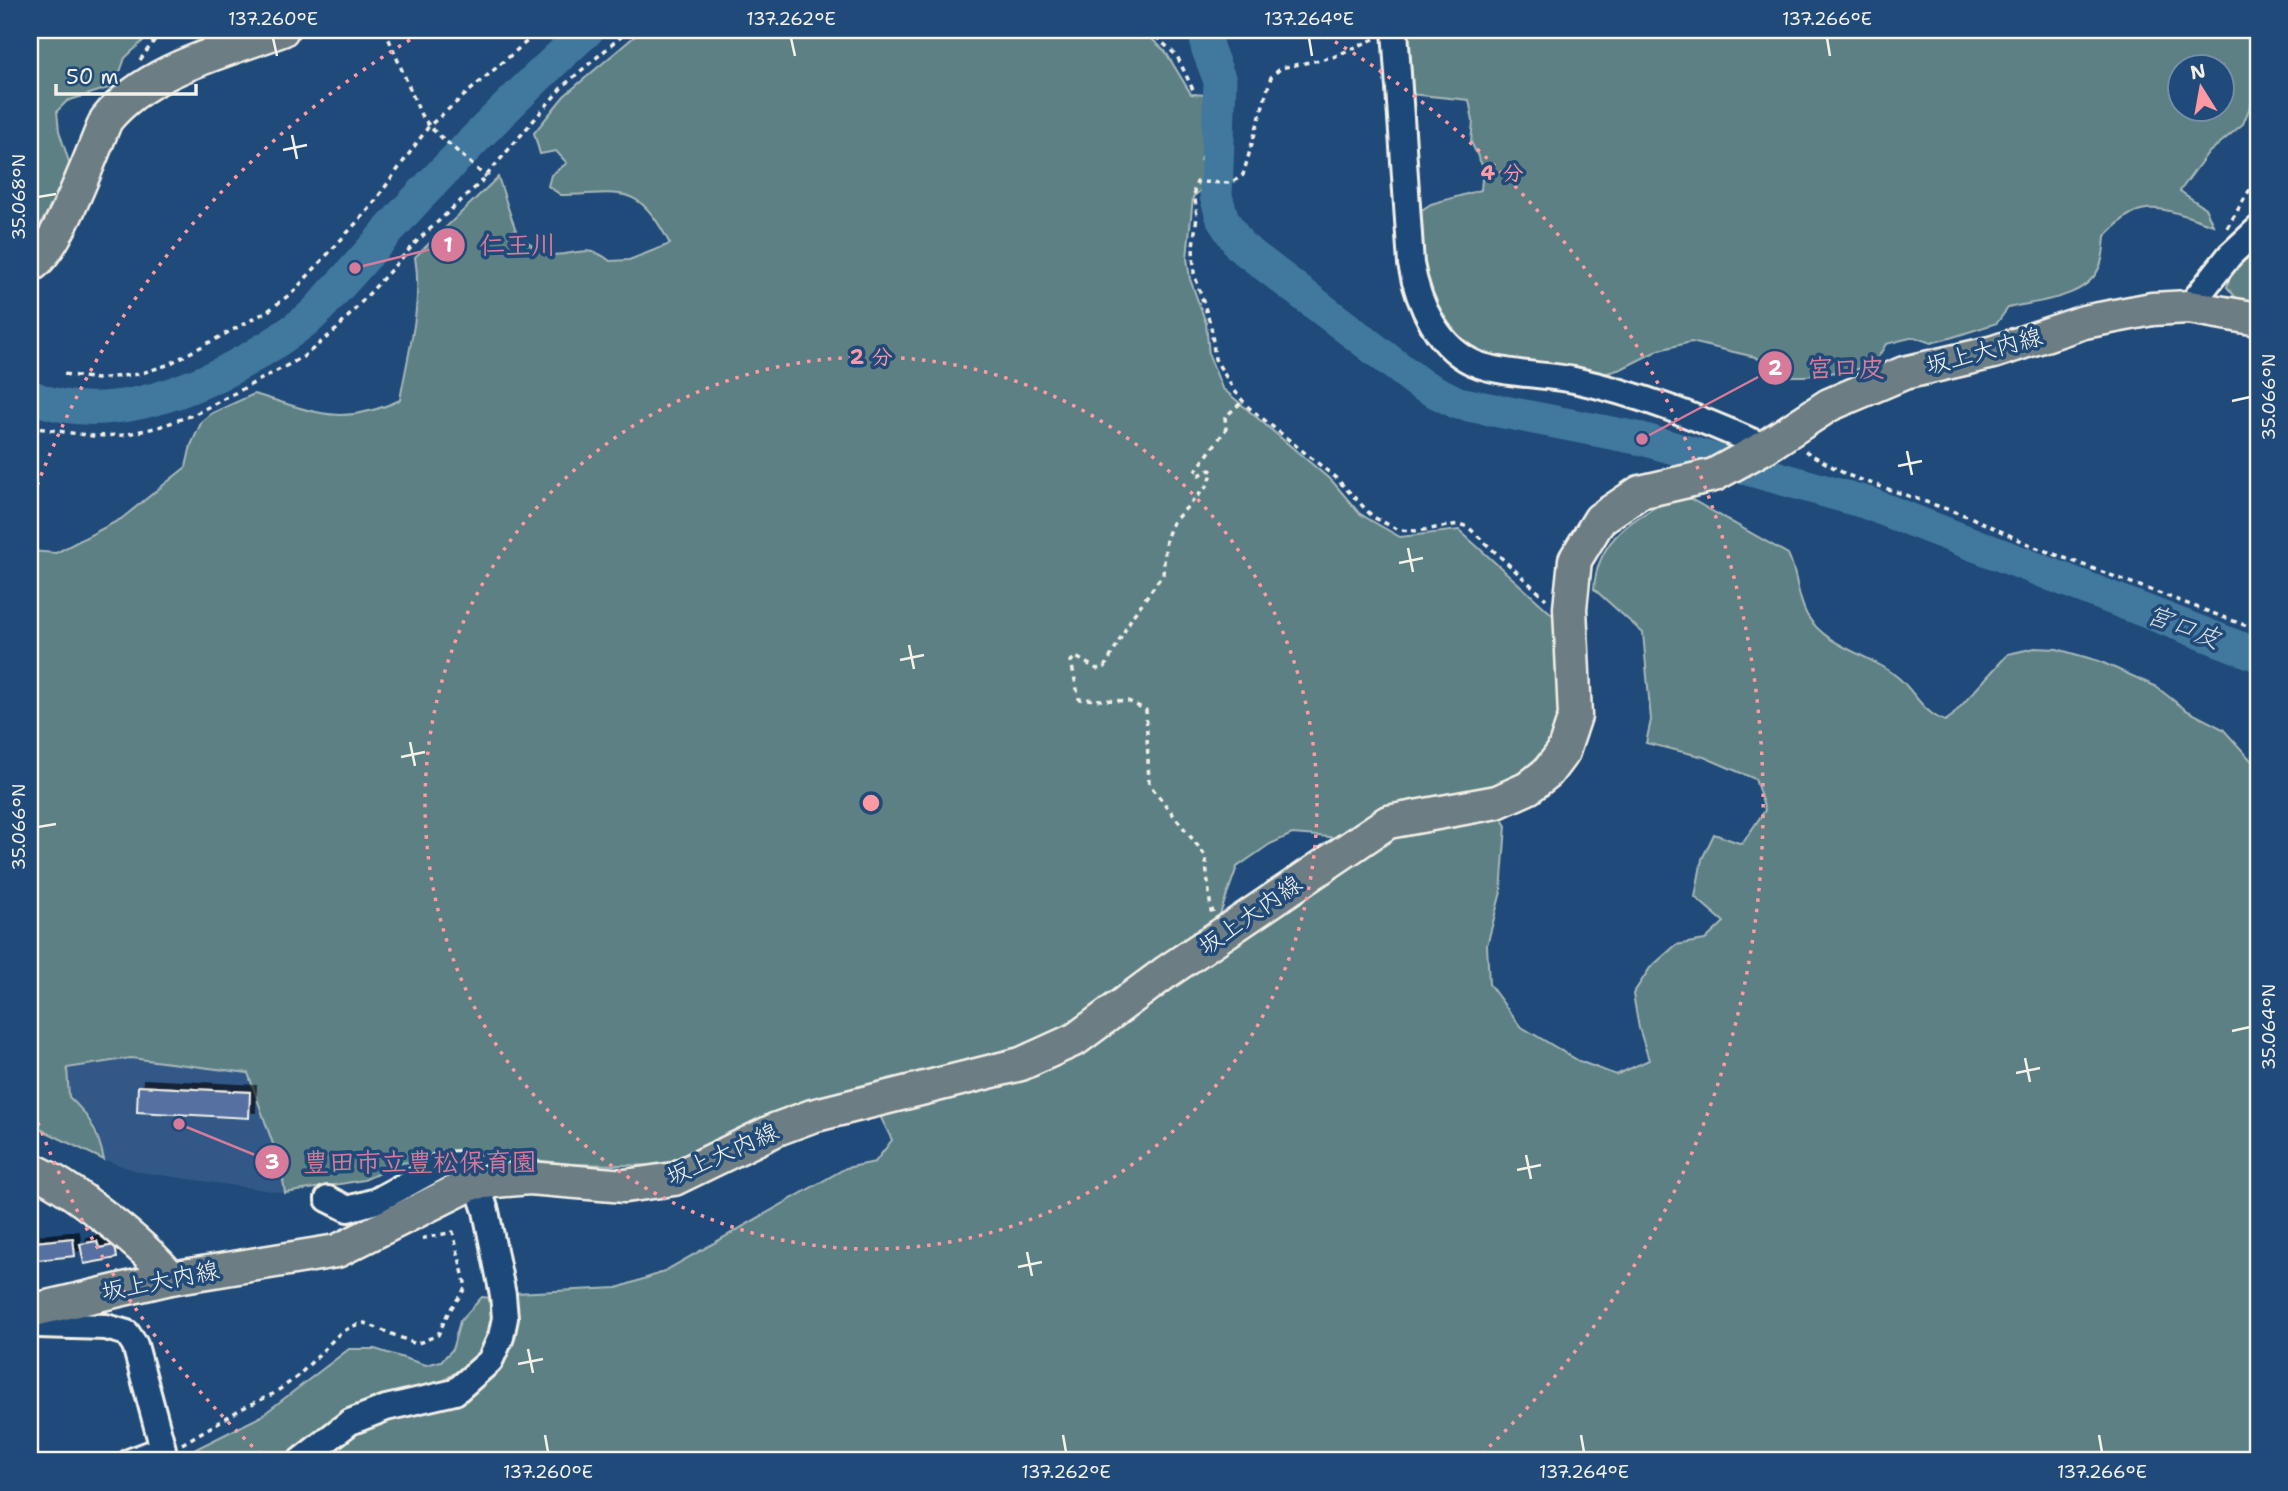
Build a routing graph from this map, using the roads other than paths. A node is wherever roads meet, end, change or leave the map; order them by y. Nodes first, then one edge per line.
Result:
1 (282, 30) edge
2 (1394, 33) edge
3 (2258, 229) edge
4 (30, 266) edge
5 (2189, 307) junction
6 (2258, 319) edge
7 (1768, 445) junction
8 (30, 1169) edge
9 (473, 1183) junction
10 (328, 1199) dead end
11 (171, 1278) junction
12 (30, 1313) edge
13 (131, 1461) edge
14 (300, 1461) edge

1 - 4 main road
2 - 7 street
3 - 5 street
5 - 6 main road, 坂上大内線
5 - 7 main road, 坂上大内線
7 - 9 main road, 坂上大内線
8 - 11 main road
9 - 10 street
9 - 11 main road, 坂上大内線
9 - 14 street
11 - 12 main road, 坂上大内線
12 - 13 street

